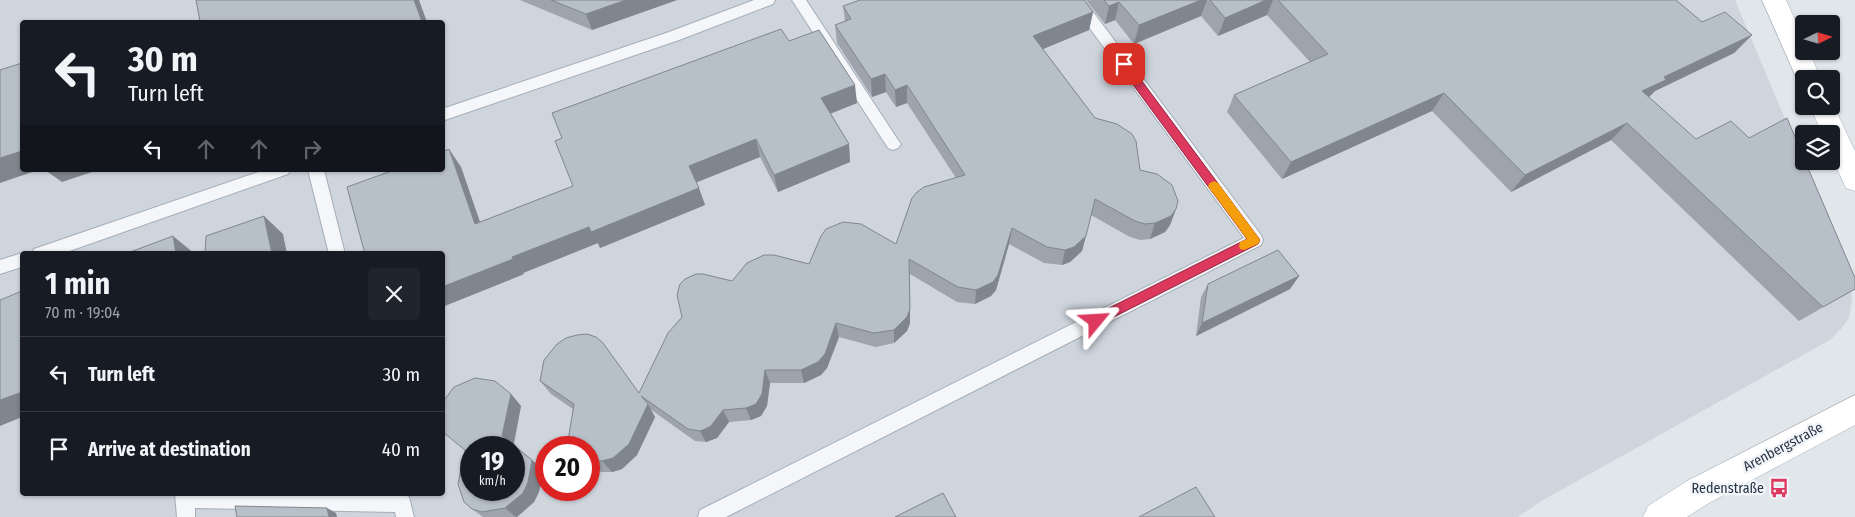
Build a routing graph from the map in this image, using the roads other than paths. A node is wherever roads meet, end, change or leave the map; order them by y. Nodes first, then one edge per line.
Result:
1 (768, 0) edge
2 (799, 0) edge
3 (1076, 0) edge
4 (1774, 0) edge
5 (1805, 70) edge
6 (445, 114) edge
7 (1826, 115) edge
8 (893, 144) dead end
9 (277, 172) edge
10 (317, 172) edge
11 (1855, 180) edge
12 (49, 251) edge
13 (337, 251) edge
14 (20, 261) edge
15 (0, 268) edge
16 (1855, 410) edge
17 (185, 503) edge
18 (405, 517) edge
19 (707, 517) edge
20 (1659, 517) edge

1 - 6 lane
2 - 8 lane
3 - 19 lane
4 - 5 street
7 - 11 street
9 - 12 lane
10 - 13 lane
14 - 15 lane
16 - 20 street, Arenbergstraße
17 - 18 lane

